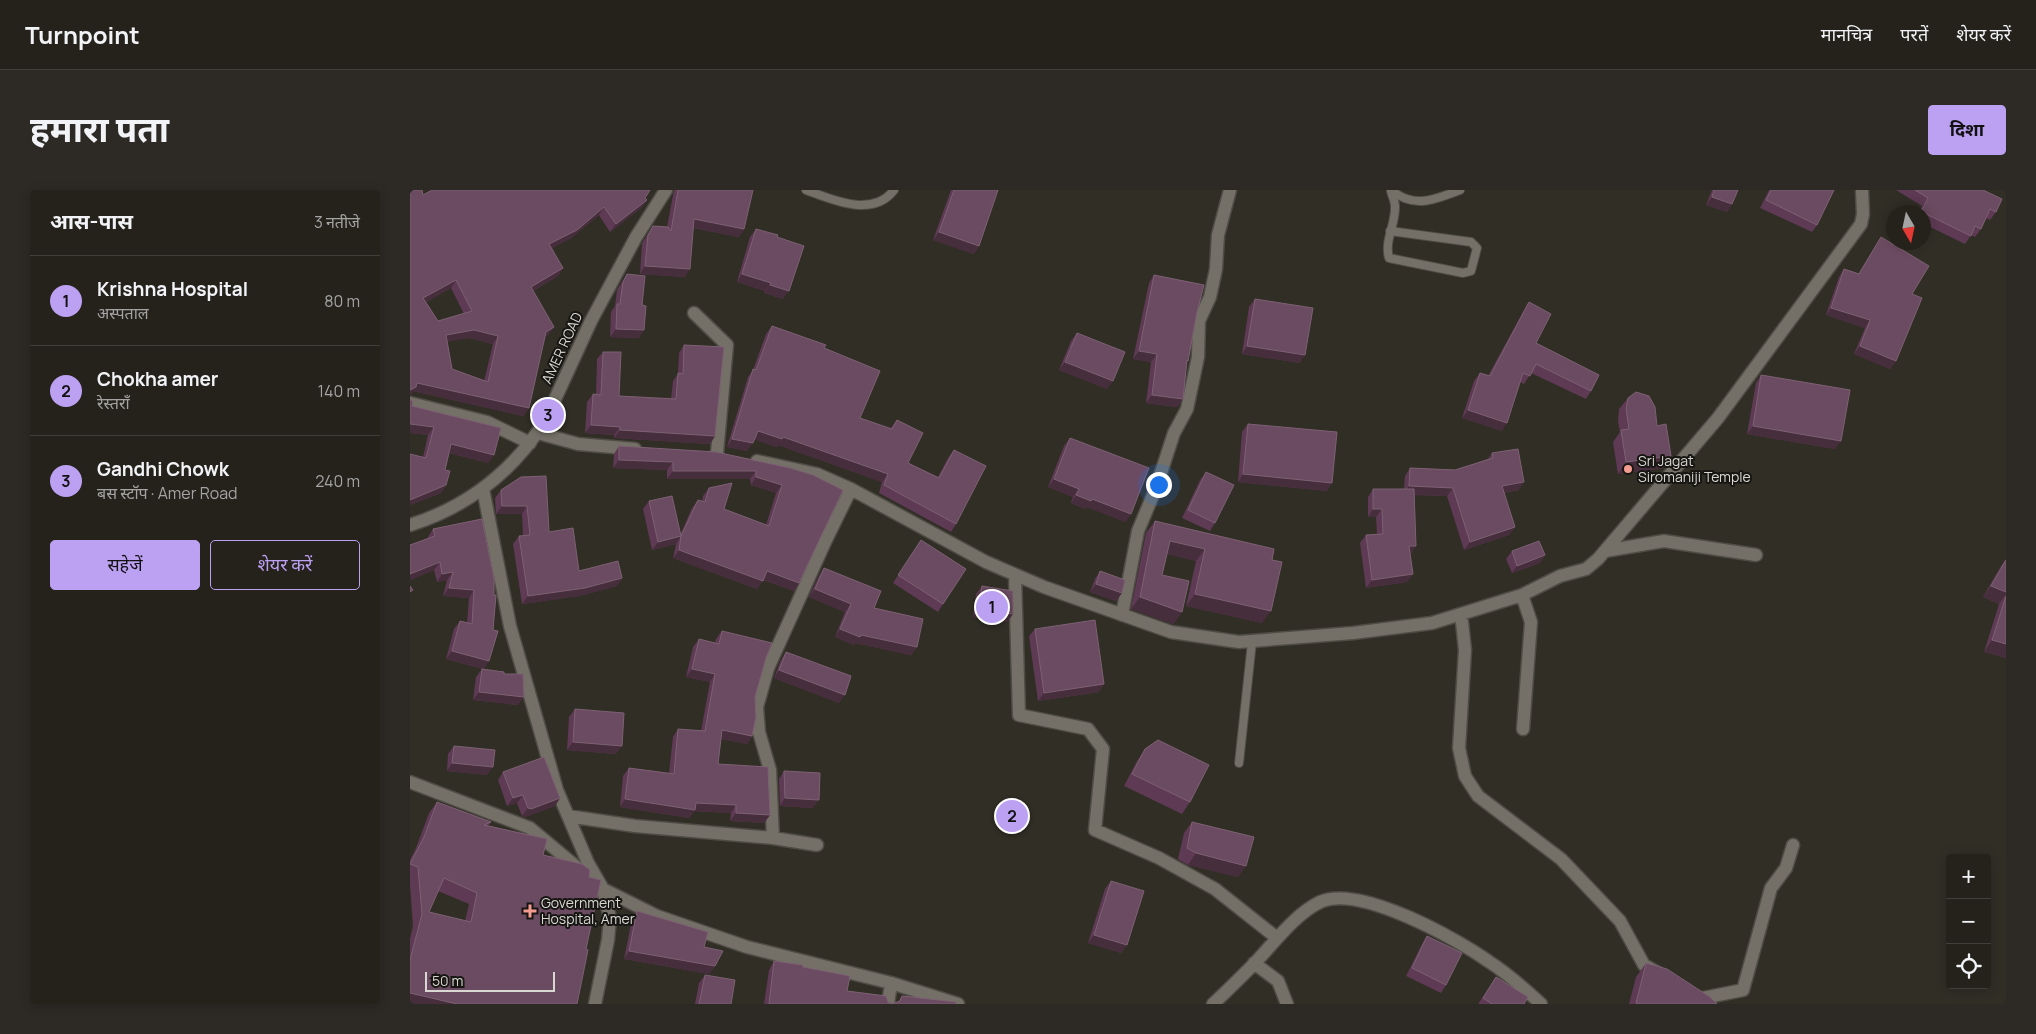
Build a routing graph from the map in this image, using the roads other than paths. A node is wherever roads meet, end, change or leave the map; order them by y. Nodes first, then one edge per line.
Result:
1 (666, 190) edge
2 (806, 190) edge
3 (894, 190) edge
4 (1230, 190) edge
5 (1391, 190) edge
6 (1460, 190) edge
7 (1862, 190) edge
8 (1390, 231) junction
9 (694, 313) dead end
10 (410, 403) edge
11 (538, 432) junction
12 (530, 443) junction
13 (651, 450) edge
14 (702, 452) edge
15 (743, 458) edge
16 (483, 489) junction
17 (851, 489) junction
18 (410, 524) edge
19 (1605, 551) junction
20 (1756, 555) dead end
21 (1015, 575) junction
22 (1522, 595) junction
23 (1122, 615) junction
24 (1459, 615) junction
25 (1252, 642) junction
26 (1523, 729) dead end
27 (1239, 763) dead end
28 (410, 782) edge
29 (568, 816) junction
30 (773, 838) junction
31 (1793, 845) dead end
32 (817, 846) dead end
33 (603, 889) junction
34 (1277, 938) junction
35 (1254, 963) junction
36 (1667, 979) edge
37 (891, 983) junction
38 (1698, 999) edge
39 (595, 1004) edge
40 (888, 1004) edge
41 (958, 1004) edge
42 (1213, 1004) edge
43 (1287, 1004) edge
44 (1541, 1004) edge

1 - 11 street, AMER ROAD
2 - 3 lane
4 - 23 street
5 - 6 lane
5 - 8 lane
7 - 19 street
8 - 8 lane
9 - 14 street
10 - 12 street
11 - 12 street, AMER ROAD
11 - 13 street
12 - 16 street, AMER ROAD
15 - 17 street
16 - 18 street, AMER ROAD
16 - 29 street
17 - 21 street
17 - 30 street
19 - 20 street
19 - 22 street
21 - 23 street
21 - 34 street
22 - 24 street
22 - 26 street
23 - 25 street
24 - 25 street
24 - 36 street
25 - 27 lane
28 - 33 street
29 - 30 street
29 - 33 street
30 - 32 street
31 - 38 street
33 - 37 street
33 - 39 street
34 - 35 street
34 - 44 street
35 - 42 street
35 - 43 street
37 - 40 street
37 - 41 street

